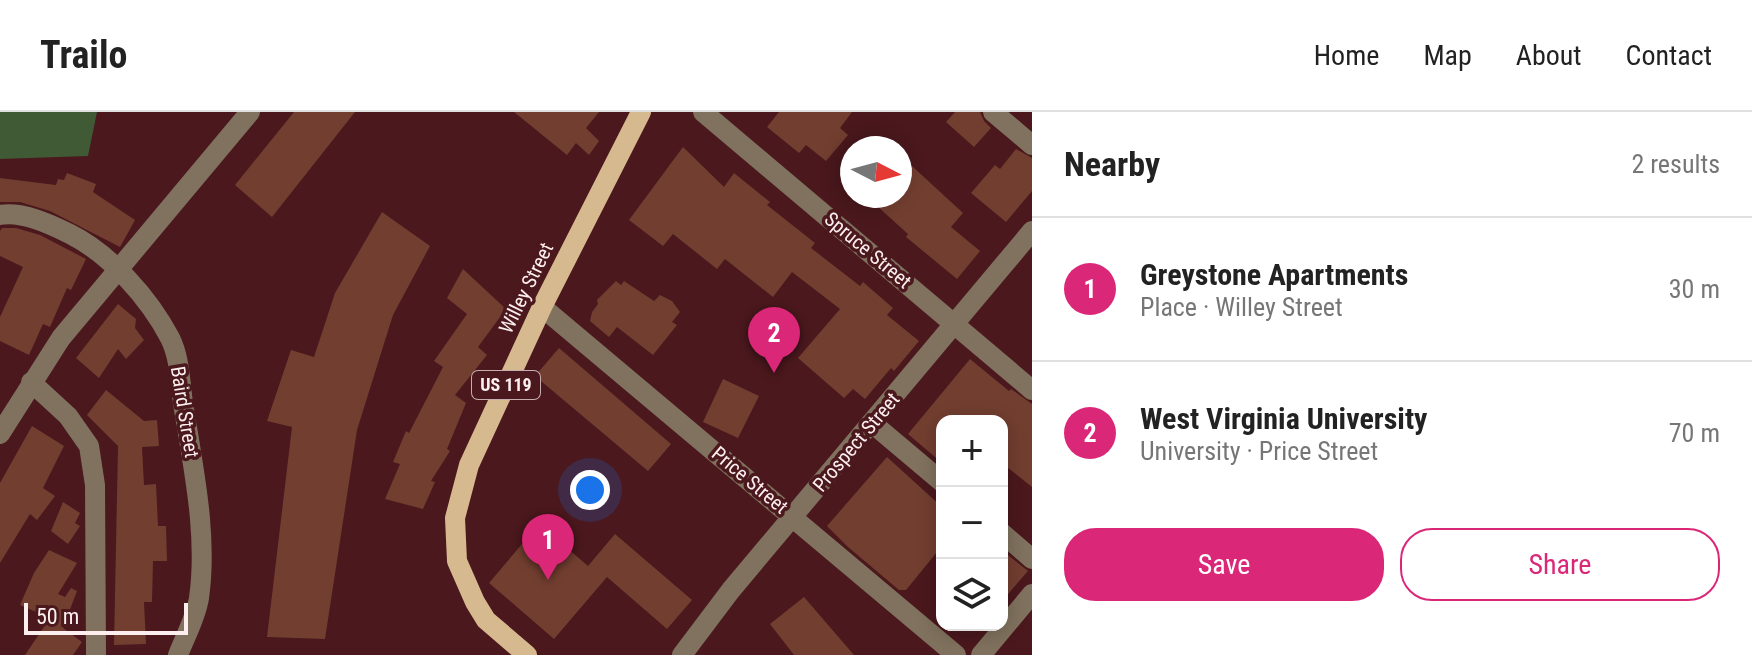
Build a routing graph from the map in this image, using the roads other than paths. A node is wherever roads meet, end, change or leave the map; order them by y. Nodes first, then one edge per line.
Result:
1 (250, 112) edge
2 (641, 112) edge
3 (703, 112) edge
4 (993, 112) edge
5 (1032, 145) edge
6 (0, 215) edge
7 (1032, 231) edge
8 (117, 267) junction
9 (542, 307) junction
10 (956, 324) junction
11 (31, 382) junction
12 (1032, 390) edge
13 (872, 423) junction
14 (0, 434) edge
15 (936, 477) edge
16 (793, 516) junction
17 (1008, 538) edge
18 (1032, 559) edge
19 (1032, 594) edge
20 (96, 655) edge
21 (178, 655) edge
22 (527, 655) edge
23 (682, 655) edge
24 (956, 655) edge
25 (981, 655) edge

1 - 8 street
2 - 9 main road, Willey Street / US 119
3 - 10 street, Spruce Street
4 - 5 street
6 - 8 street, Baird Street
7 - 10 street, Prospect Street
8 - 11 street
8 - 21 street, Baird Street
9 - 16 street, Price Street
9 - 22 main road, Willey Street / US 119
10 - 12 street, Spruce Street
10 - 13 street, Prospect Street
11 - 14 street
11 - 20 street
13 - 15 street
13 - 16 street, Prospect Street
16 - 23 street, Prospect Street
16 - 24 street, Price Street
17 - 18 street
19 - 25 street

